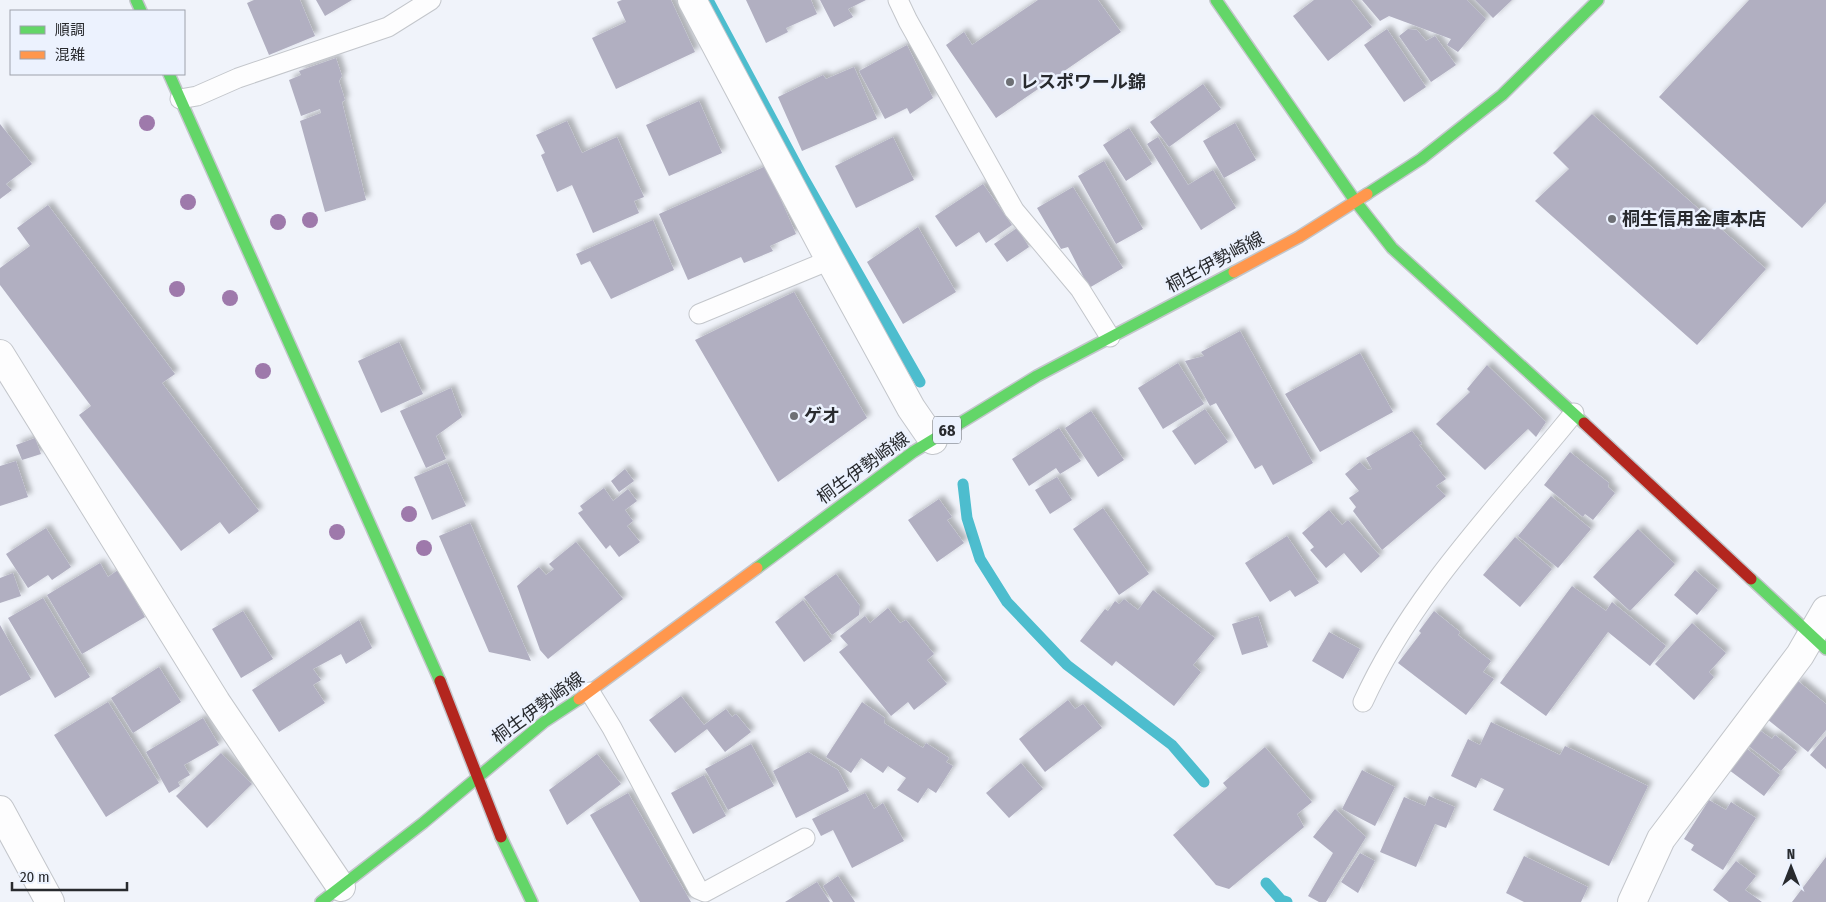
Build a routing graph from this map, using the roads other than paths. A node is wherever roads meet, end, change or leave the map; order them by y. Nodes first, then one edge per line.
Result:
1 (431, 0) edge
2 (692, 0) edge
3 (898, 0) edge
4 (1216, 0) edge
5 (1598, 0) edge
6 (169, 75) edge
7 (180, 99) junction
8 (1356, 202) junction
9 (830, 260) junction
10 (699, 314) dead end
11 (1110, 337) junction
12 (0, 354) edge
13 (1574, 413) junction
14 (932, 440) junction
15 (1826, 610) edge
16 (1819, 642) edge
17 (590, 692) junction
18 (1363, 702) dead end
19 (479, 775) junction
20 (0, 810) edge
21 (805, 838) dead end
22 (331, 894) edge
23 (50, 902) edge
24 (532, 902) edge
25 (1632, 902) edge

1 - 7 lane
2 - 9 street
3 - 11 lane
4 - 8 street
5 - 8 street, 桐生伊勢崎線 / 68
6 - 7 street
7 - 19 street
8 - 11 street, 桐生伊勢崎線 / 68
8 - 13 street
9 - 10 lane
9 - 14 street
11 - 14 street, 桐生伊勢崎線 / 68
12 - 22 street
13 - 16 street
13 - 18 lane
14 - 17 street, 桐生伊勢崎線 / 68
15 - 16 street
16 - 25 street
17 - 19 street, 桐生伊勢崎線 / 68
17 - 21 lane
19 - 22 street, 桐生伊勢崎線 / 68
19 - 24 street
20 - 23 street

